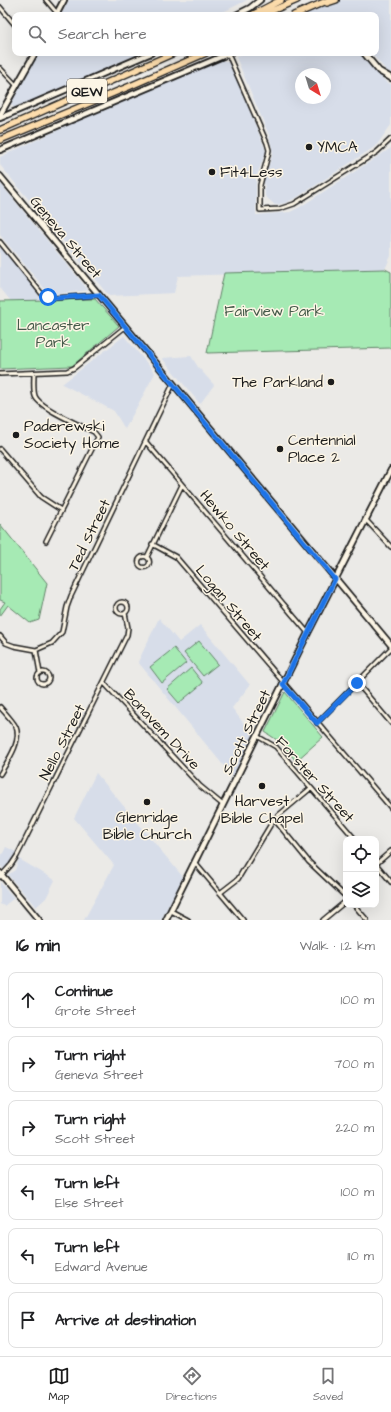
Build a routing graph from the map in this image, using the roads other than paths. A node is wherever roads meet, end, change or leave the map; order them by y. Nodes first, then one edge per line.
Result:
1 (46, 0) edge
2 (64, 0) edge
3 (260, 0) edge
4 (281, 0) edge
5 (297, 0) edge
6 (328, 0) edge
7 (336, 0) edge
8 (0, 7) edge
9 (304, 11) joint
10 (55, 12) edge
11 (57, 12) edge
12 (242, 12) edge
13 (258, 12) edge
14 (269, 12) edge
15 (12, 21) edge
16 (34, 56) edge
17 (144, 56) edge
18 (167, 56) edge
19 (199, 56) edge
20 (222, 56) edge
21 (230, 56) edge
22 (366, 56) edge
23 (0, 68) edge
24 (391, 78) edge
25 (17, 86) junction
26 (0, 115) edge
27 (0, 118) edge
28 (0, 130) edge
29 (391, 139) edge
30 (0, 140) edge
31 (0, 150) edge
32 (0, 176) edge
33 (0, 242) edge
34 (99, 295) junction
35 (125, 327) junction
36 (34, 373) junction
37 (0, 374) edge
38 (173, 384) junction
39 (146, 442) junction
40 (0, 449) edge
41 (391, 470) edge
42 (182, 484) junction
43 (61, 510) junction
44 (366, 520) junction
45 (46, 541) dead end
46 (152, 544) junction
47 (391, 547) edge
48 (147, 557) dead end
49 (335, 579) junction
50 (125, 613) junction
51 (308, 633) junction
52 (0, 636) edge
53 (391, 647) edge
54 (36, 650) junction
55 (40, 673) dead end
56 (104, 683) junction
57 (357, 683) junction
58 (283, 684) junction
59 (0, 707) edge
60 (317, 723) junction
61 (391, 723) edge
62 (257, 736) junction
63 (0, 774) edge
64 (310, 788) junction
65 (223, 805) junction
66 (391, 808) edge
67 (274, 819) junction
68 (351, 836) edge
69 (391, 851) edge
70 (379, 861) edge
71 (195, 863) junction
72 (379, 868) edge
73 (1, 875) edge
74 (391, 882) edge
75 (220, 892) junction
76 (343, 893) edge
77 (343, 903) edge
78 (356, 908) edge
79 (171, 911) junction
80 (39, 920) edge
81 (166, 920) edge
82 (188, 920) edge
83 (243, 920) edge
84 (323, 920) edge
85 (366, 920) edge

1 - 10 street
2 - 11 main road
3 - 12 main road
4 - 13 highway
5 - 14 highway
6 - 9 highway
7 - 9 highway
8 - 15 street
16 - 25 main road
17 - 27 main road
18 - 28 highway, QEW
19 - 30 highway, QEW
20 - 31 main road
21 - 29 street
22 - 24 main road
23 - 25 street
25 - 26 main road
32 - 34 main road, Geneva Street
33 - 34 street
34 - 35 main road, Geneva Street
35 - 36 street
35 - 38 main road, Geneva Street
36 - 37 street
36 - 43 street
38 - 39 street, Ted Street
38 - 49 main road, Geneva Street
39 - 42 street, Hewko Street
39 - 54 street, Ted Street
40 - 43 street
41 - 44 main road, Scott Street
42 - 46 street
42 - 51 street, Hewko Street
43 - 45 street
44 - 47 street
44 - 49 main road, Scott Street
46 - 48 street
46 - 58 street, Logan Street
49 - 51 main road, Scott Street
49 - 53 main road, Geneva Street
50 - 50 street
50 - 56 street, Nello Street
51 - 58 main road, Scott Street
52 - 54 street
53 - 57 street
54 - 55 street
56 - 65 street, Bonavem Drive
56 - 73 street, Nello Street
57 - 60 street
57 - 61 street
58 - 60 street, Logan Street
58 - 62 main road, Scott Street
59 - 63 street
60 - 66 street, Logan Street
62 - 64 street, Forster Street
62 - 65 main road, Scott Street
64 - 67 street
64 - 68 street, Forster Street
65 - 71 main road, Scott Street
67 - 75 street
67 - 76 street
69 - 70 street
71 - 75 street
71 - 79 main road, Scott Street
72 - 74 street
73 - 80 main road
75 - 83 street
77 - 84 street
78 - 85 street
79 - 81 main road, Scott Street
79 - 82 street

